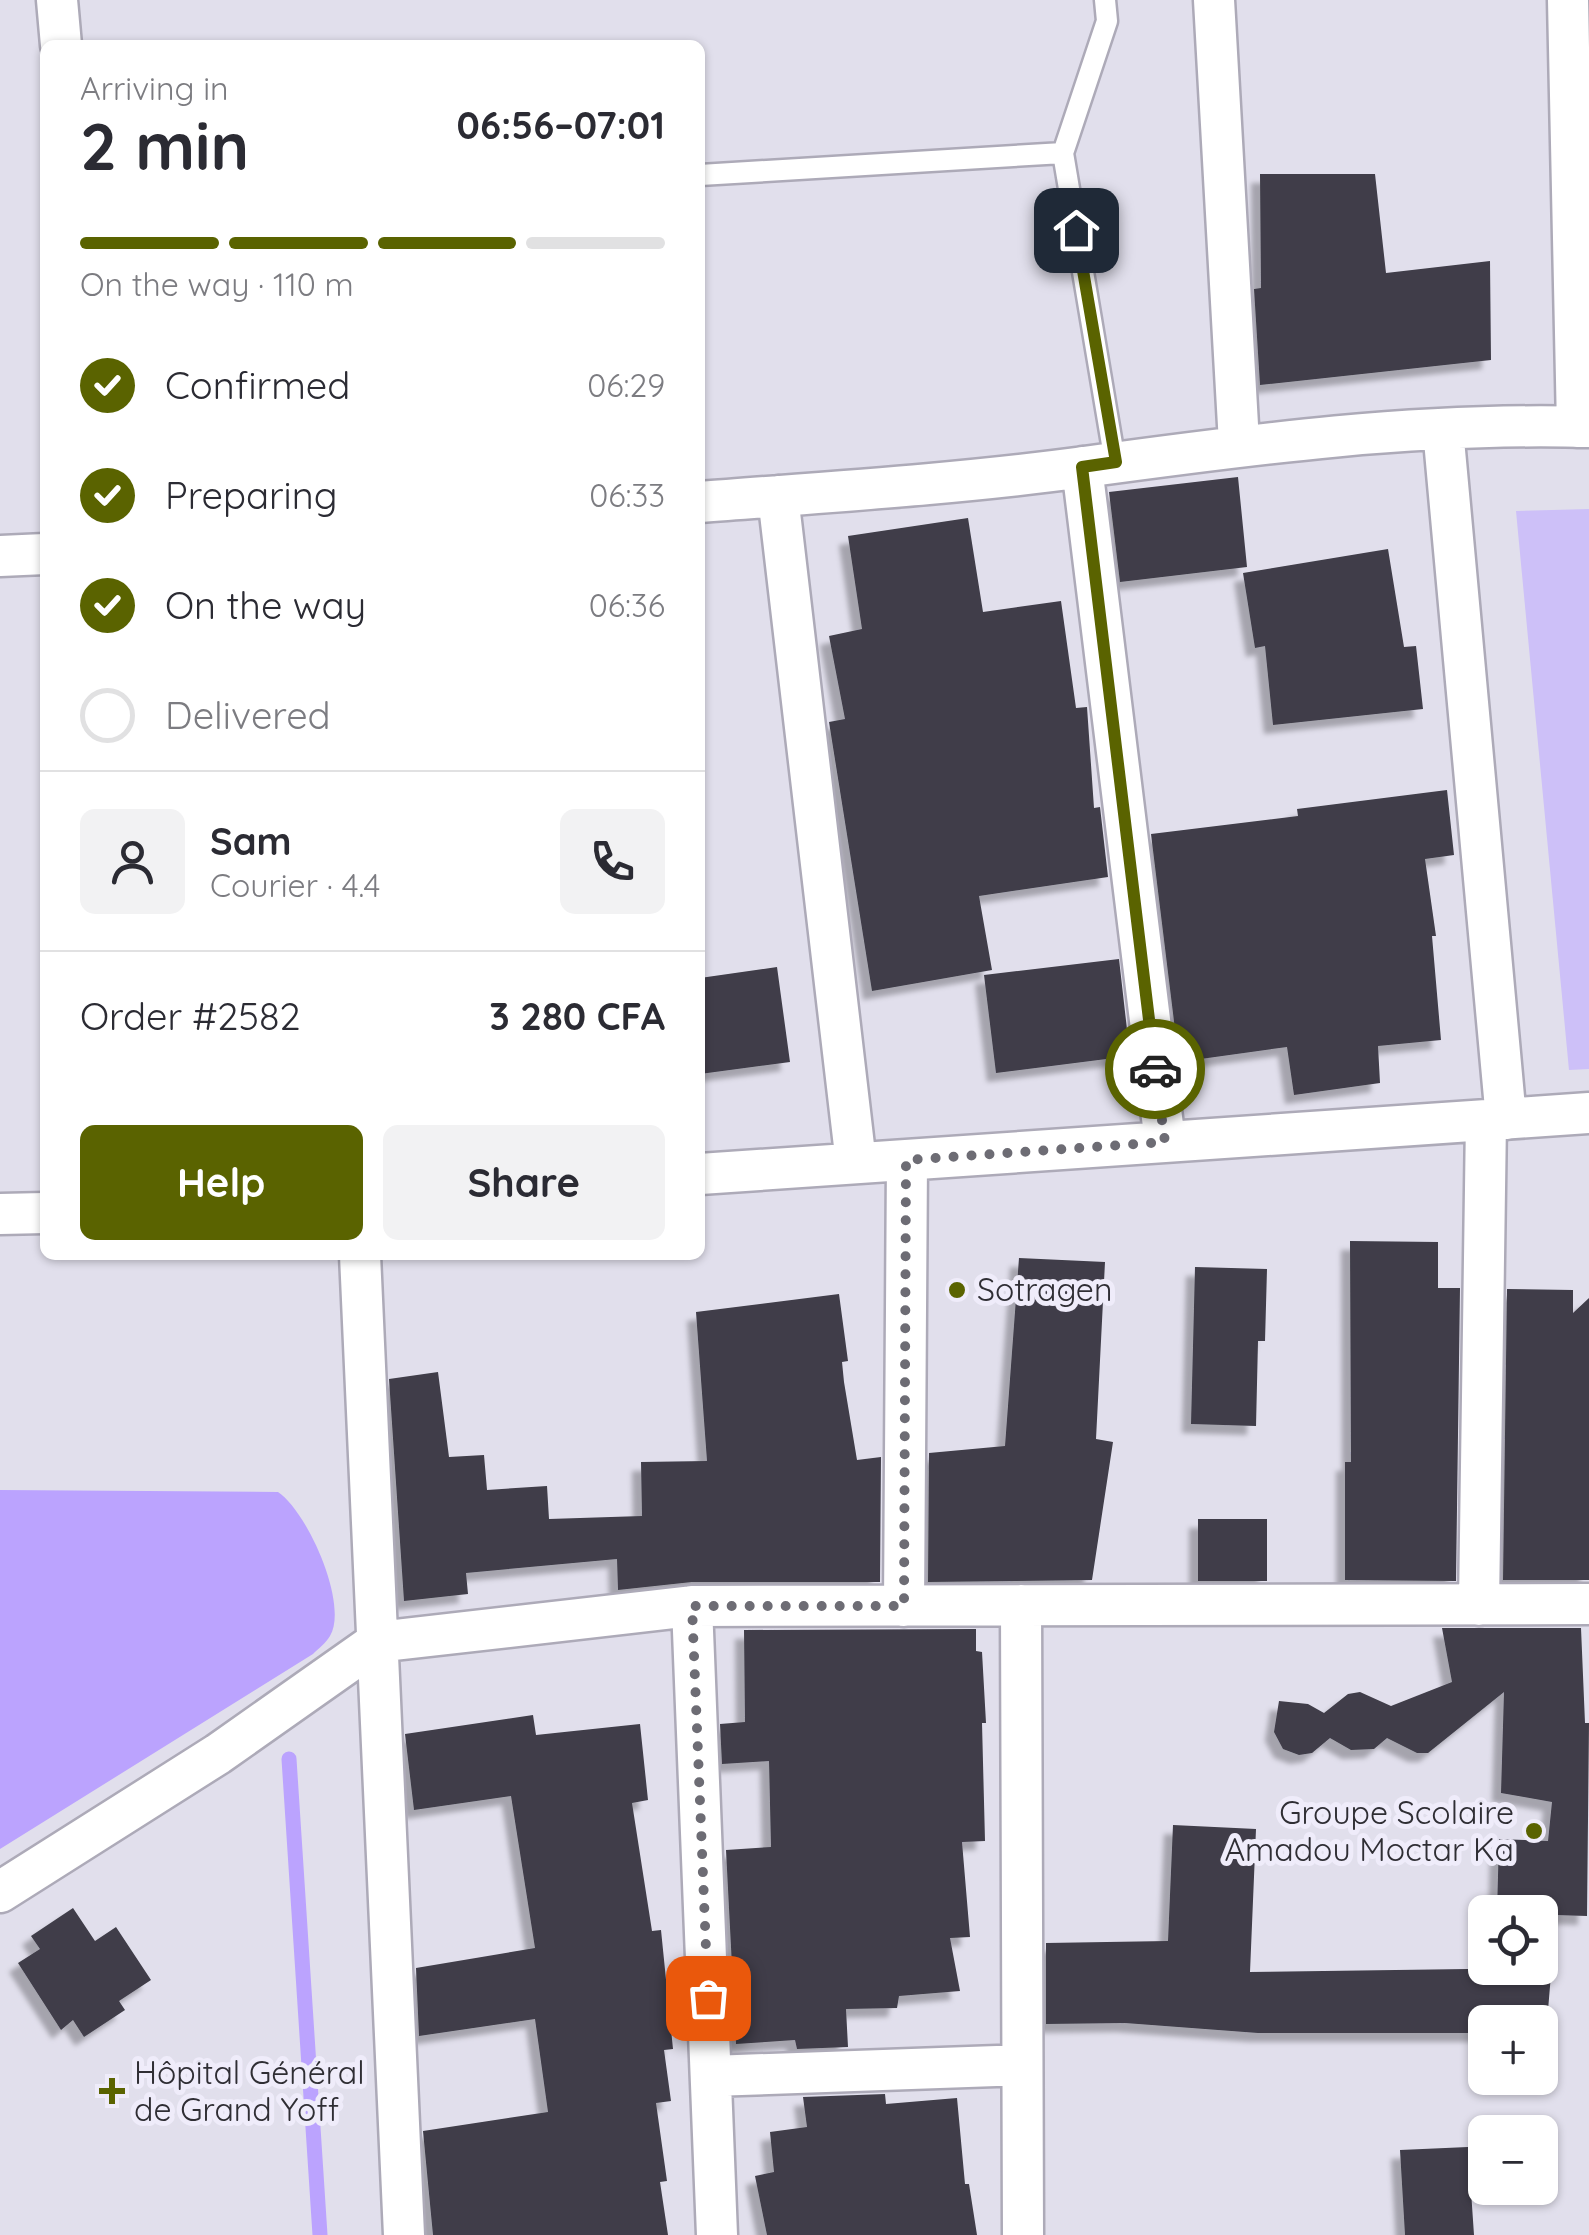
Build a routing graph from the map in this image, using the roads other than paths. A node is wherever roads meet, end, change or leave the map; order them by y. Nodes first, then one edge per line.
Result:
1 (56, 0) edge
2 (1105, 0) edge
3 (1214, 0) edge
4 (1568, 0) edge
5 (60, 40) edge
6 (1063, 152) junction
7 (705, 175) edge
8 (1583, 427) edge
9 (1444, 429) junction
10 (1239, 443) junction
11 (1098, 464) junction
12 (778, 496) junction
13 (705, 502) edge
14 (40, 554) edge
15 (0, 556) edge
16 (1589, 1113) edge
17 (1496, 1120) junction
18 (1165, 1142) junction
19 (906, 1160) junction
20 (856, 1164) junction
21 (705, 1174) edge
22 (40, 1212) edge
23 (0, 1214) edge
24 (360, 1260) edge
25 (1478, 1604) junction
26 (1589, 1604) edge
27 (1020, 1605) junction
28 (692, 1606) junction
29 (904, 1606) junction
30 (377, 1642) junction
31 (0, 1892) edge
32 (1022, 2065) junction
33 (710, 2076) junction
34 (404, 2235) edge
35 (717, 2235) edge
36 (1023, 2235) edge

1 - 5 street
2 - 6 lane
3 - 10 street
4 - 8 street
6 - 7 lane
6 - 11 lane
8 - 9 street
9 - 10 street
9 - 17 street
10 - 11 street
11 - 12 street
11 - 18 street
12 - 13 street
12 - 20 street
14 - 15 street
16 - 17 street
17 - 18 street
17 - 25 street
18 - 19 street
19 - 20 street
19 - 29 street
20 - 21 street
22 - 23 street
24 - 30 street
25 - 26 street
25 - 27 street
27 - 29 street
27 - 32 street
28 - 29 street
28 - 30 street
28 - 33 street
30 - 31 street
30 - 34 street
32 - 33 street
32 - 36 street
33 - 35 street

